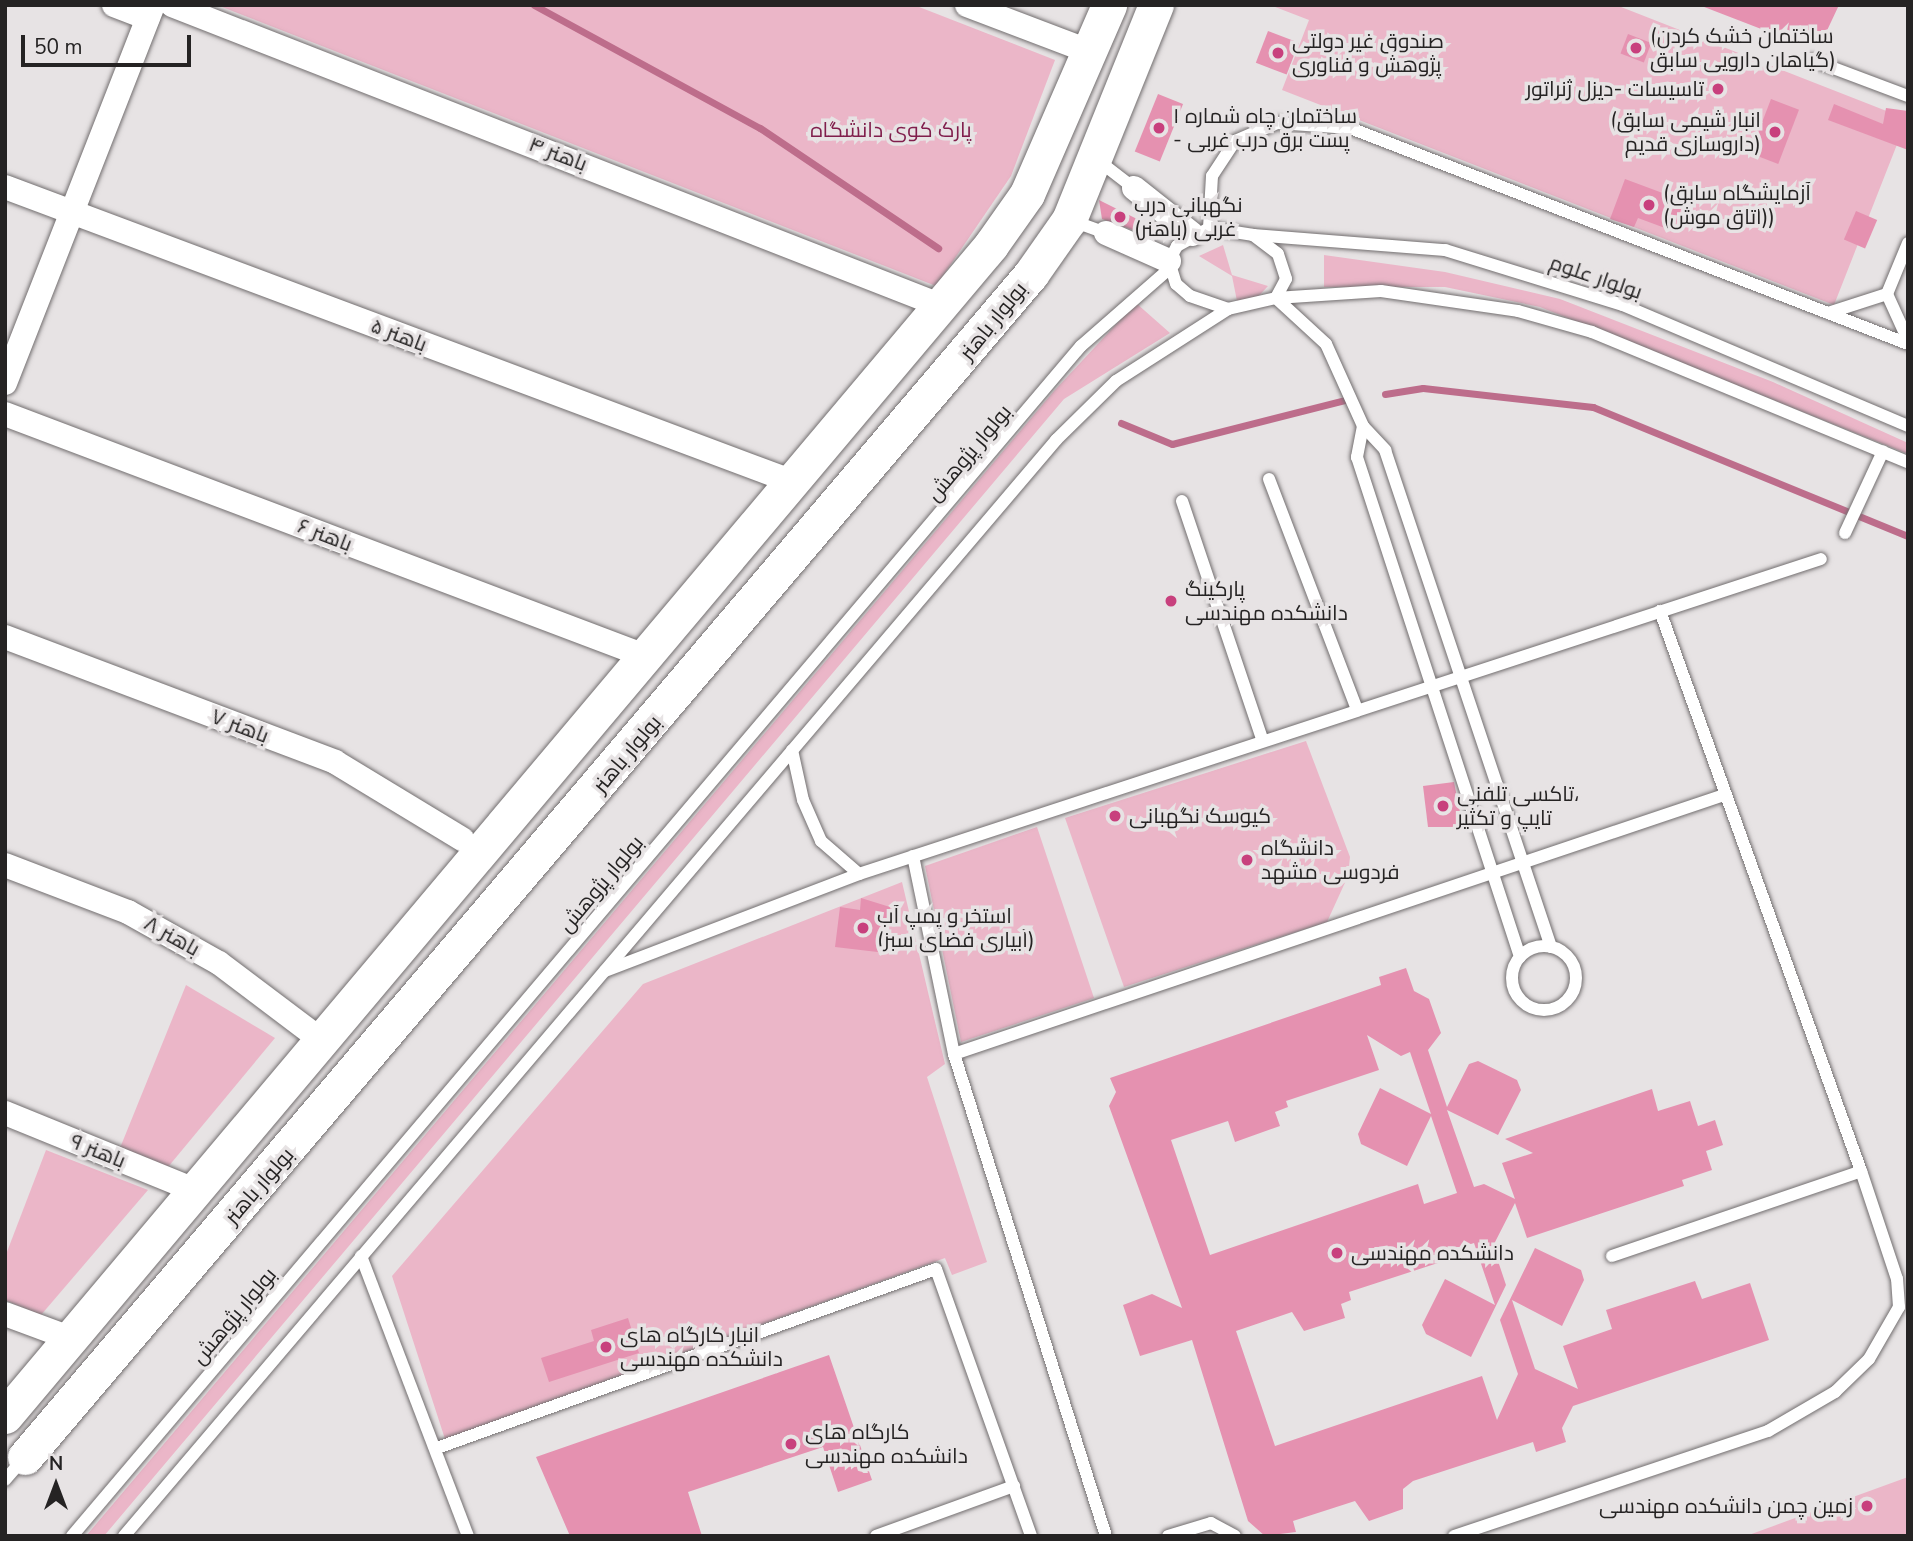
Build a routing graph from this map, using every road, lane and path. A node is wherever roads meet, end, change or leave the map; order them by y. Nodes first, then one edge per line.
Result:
1 (114, 5) edge
2 (172, 5) edge
3 (967, 5) edge
4 (1109, 5) edge
5 (1156, 5) edge
6 (150, 11) edge
7 (1091, 52) junction
8 (1812, 60) dead end
9 (1908, 96) edge
10 (1095, 158) junction
11 (5, 187) edge
12 (1134, 188) joint
13 (72, 213) junction
14 (1069, 220) junction
15 (1201, 231) junction
16 (1106, 233) joint
17 (1253, 234) junction
18 (1908, 243) edge
19 (1169, 265) junction
20 (1887, 294) junction
21 (1276, 298) junction
22 (942, 306) junction
23 (1228, 309) junction
24 (1828, 313) junction
25 (1908, 342) edge
26 (5, 383) edge
27 (5, 414) edge
28 (1363, 426) junction
29 (1908, 426) edge
30 (1882, 451) junction
31 (1908, 462) edge
32 (1269, 479) dead end
33 (793, 482) junction
34 (1182, 501) dead end
35 (1846, 533) dead end
36 (1821, 559) dead end
37 (1660, 611) junction
38 (5, 637) edge
39 (645, 656) junction
40 (1458, 675) junction
41 (1431, 683) junction
42 (1357, 709) junction
43 (578, 736) junction
44 (1263, 741) junction
45 (792, 750) junction
46 (615, 768) junction
47 (1724, 795) junction
48 (462, 839) dead end
49 (913, 856) junction
50 (5, 865) edge
51 (1524, 866) junction
52 (859, 874) junction
53 (1497, 876) junction
54 (1551, 947) junction
55 (1520, 957) junction
56 (603, 972) junction
57 (320, 1039) junction
58 (954, 1054) junction
59 (5, 1113) edge
60 (1861, 1171) junction
61 (192, 1189) junction
62 (362, 1256) junction
63 (1612, 1256) dead end
64 (5, 1314) edge
65 (70, 1338) junction
66 (6, 1415) edge
67 (436, 1448) junction
68 (23, 1459) edge
69 (1014, 1486) junction
70 (72, 1536) edge
71 (124, 1536) edge
72 (468, 1536) edge
73 (876, 1536) edge
74 (1031, 1536) edge
75 (1106, 1536) edge
76 (1168, 1536) edge
77 (1235, 1536) edge
78 (1454, 1536) edge

1 - 6 street
2 - 22 street, باهنر ۴
3 - 7 street
4 - 7 street
5 - 10 street, بولوار باهنر
6 - 13 street
7 - 22 street
8 - 9 lane
10 - 12 lane
10 - 14 street, بولوار باهنر
11 - 13 street, باهنر ۵
12 - 15 street
13 - 26 street
13 - 33 street, باهنر ۵
14 - 16 lane
14 - 46 street, بولوار باهنر
15 - 17 lane
15 - 19 lane
15 - 24 lane
16 - 19 street
17 - 21 lane
17 - 29 lane, بولوار علوم
18 - 20 lane
19 - 23 lane
19 - 70 lane, بولوار پژوهش
20 - 24 lane
20 - 25 lane
21 - 23 lane
21 - 28 lane
21 - 30 lane
22 - 33 street
23 - 45 lane
24 - 25 lane
27 - 39 street, باهنر ۶
28 - 40 lane
28 - 41 lane
30 - 31 lane
30 - 35 lane
32 - 42 lane
33 - 39 street
34 - 44 lane
36 - 37 lane
37 - 40 lane
37 - 47 lane
38 - 48 street, باهنر ۷
39 - 43 street
40 - 41 lane
40 - 51 lane
41 - 42 lane
41 - 53 lane
42 - 44 lane
43 - 46 street
43 - 57 street
44 - 49 lane
45 - 52 lane
45 - 56 lane
46 - 68 street, بولوار باهنر
47 - 51 lane
47 - 60 lane
49 - 52 lane
49 - 58 lane
50 - 57 street, باهنر ۸
51 - 53 lane
51 - 54 lane
52 - 56 lane
53 - 55 lane
53 - 58 lane
54 - 55 lane
54 - 55 lane
56 - 62 lane
57 - 61 street
58 - 75 lane
59 - 61 street, باهنر ۹
60 - 63 lane
60 - 78 lane
61 - 65 street
62 - 67 lane
62 - 71 lane
64 - 65 street
65 - 66 street
66 - 68 street
67 - 69 lane
67 - 72 lane
69 - 73 lane
69 - 74 lane
76 - 77 lane

